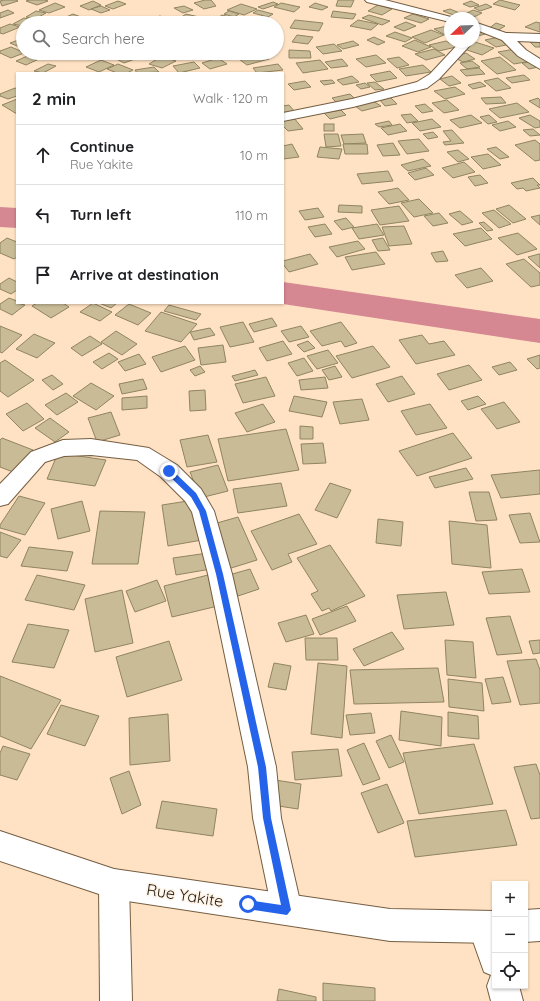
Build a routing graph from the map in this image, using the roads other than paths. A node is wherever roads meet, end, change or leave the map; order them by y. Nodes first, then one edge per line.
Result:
1 (371, 0) edge
2 (444, 18) edge
3 (480, 28) edge
4 (500, 36) junction
5 (540, 38) edge
6 (480, 39) edge
7 (460, 48) edge
8 (540, 65) edge
9 (284, 117) edge
10 (0, 498) edge
11 (0, 846) edge
12 (114, 884) junction
13 (287, 910) junction
14 (540, 925) edge
15 (528, 926) edge
16 (490, 927) edge
17 (494, 953) edge
18 (504, 989) edge
19 (116, 1001) edge
20 (507, 1001) edge

1 - 2 street
3 - 4 street
4 - 5 street
4 - 6 street
4 - 8 street
7 - 9 street
10 - 13 street
11 - 12 street, Rue Yakite
12 - 13 street, Rue Yakite
12 - 19 street
13 - 16 street, Rue Yakite
14 - 15 street
16 - 17 street
18 - 20 street

